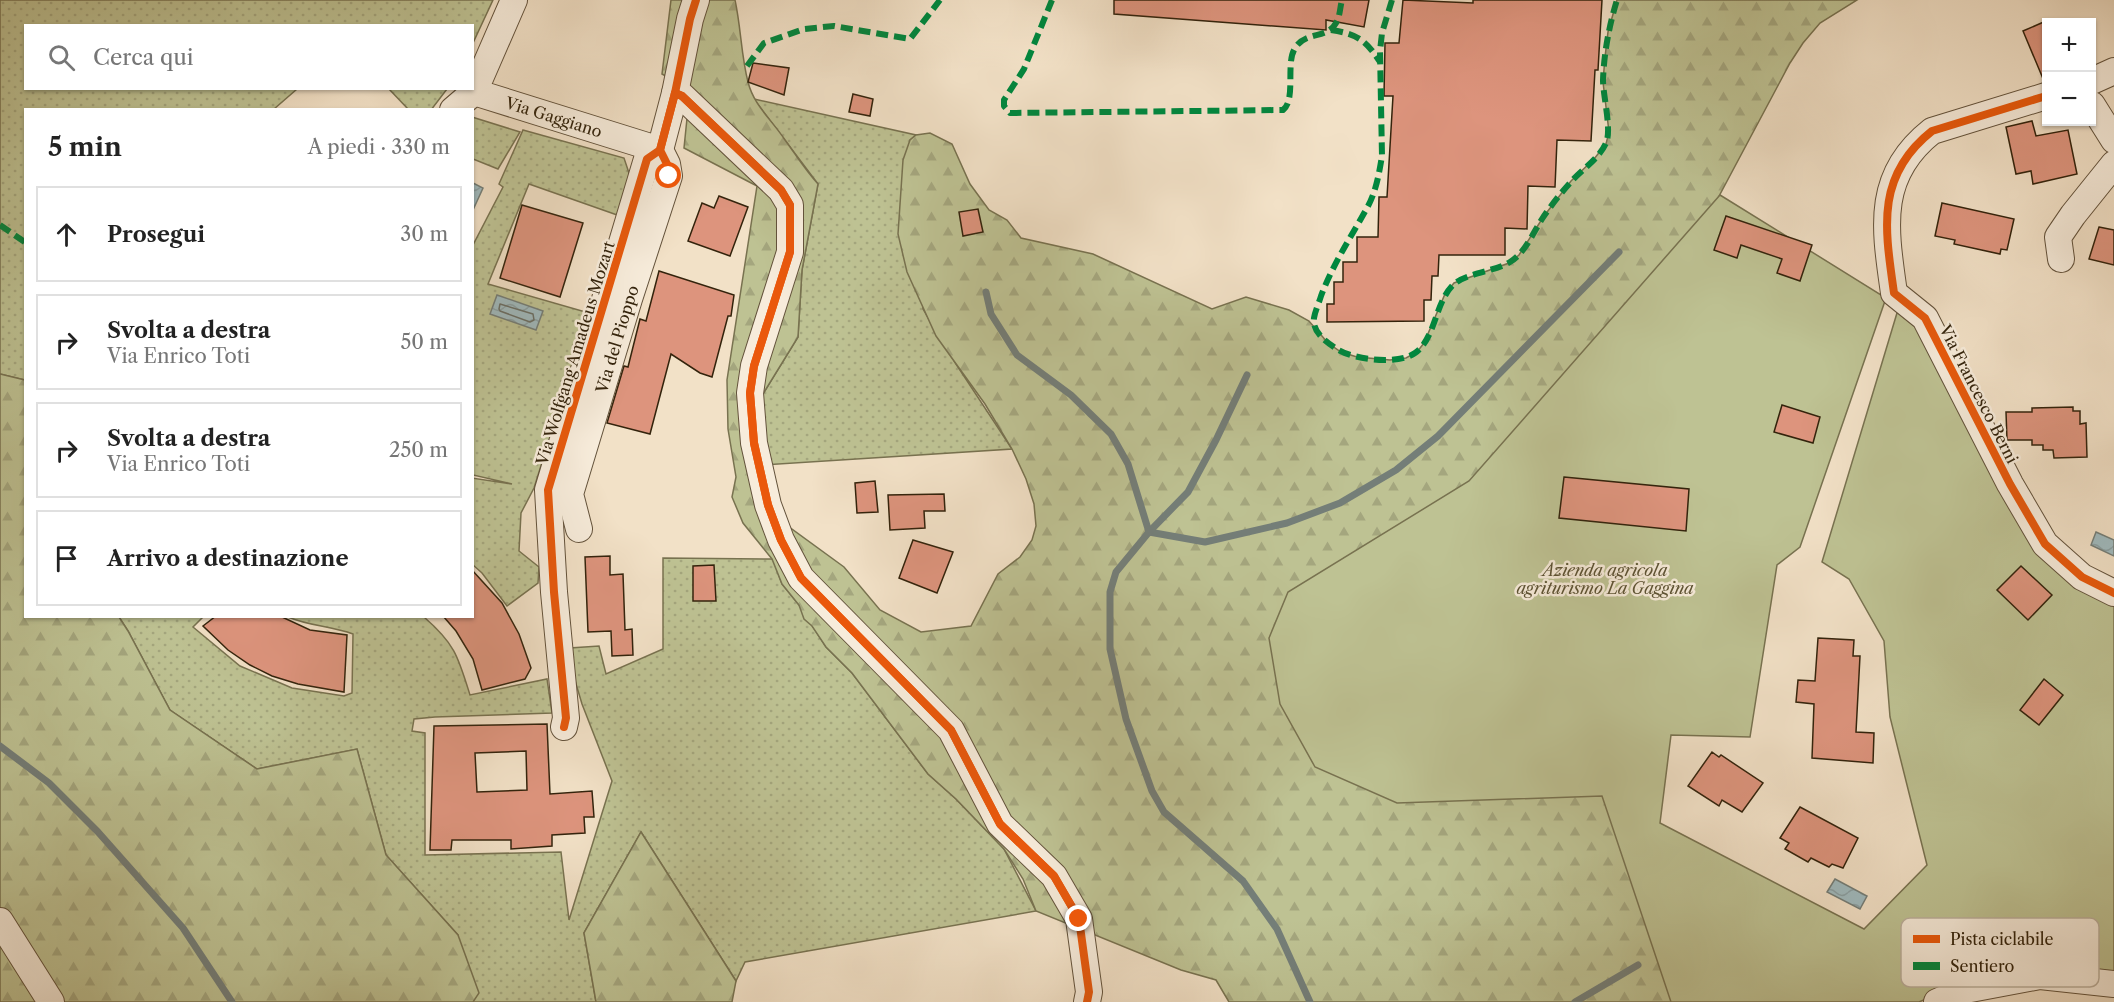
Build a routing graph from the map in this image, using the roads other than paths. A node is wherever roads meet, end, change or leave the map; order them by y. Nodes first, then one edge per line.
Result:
1 (514, 0) edge
2 (696, 0) edge
3 (2114, 71) edge
4 (2096, 79) edge
5 (474, 92) junction
6 (675, 93) junction
7 (2042, 97) edge
8 (455, 108) edge
9 (2096, 113) edge
10 (2114, 140) edge
11 (660, 150) junction
12 (2114, 164) edge
13 (2061, 259) dead end
14 (579, 528) dead end
15 (2114, 593) edge
16 (564, 727) dead end
17 (0, 921) edge
18 (2099, 982) edge
19 (2114, 984) edge
20 (1981, 987) edge
21 (51, 1002) edge
22 (1087, 1002) edge
23 (1937, 1002) edge

1 - 5 street
2 - 6 street, Via Wolfgang Amadeus Mozart
3 - 4 street
5 - 8 street
5 - 11 street, Via Gaggiano
6 - 11 street, Via Wolfgang Amadeus Mozart
6 - 22 street
7 - 15 street, Via Francesco Berni
9 - 10 street
11 - 14 street, Via del Pioppo
11 - 16 street, Via Wolfgang Amadeus Mozart
12 - 13 street
17 - 21 street
18 - 19 street
20 - 23 street

